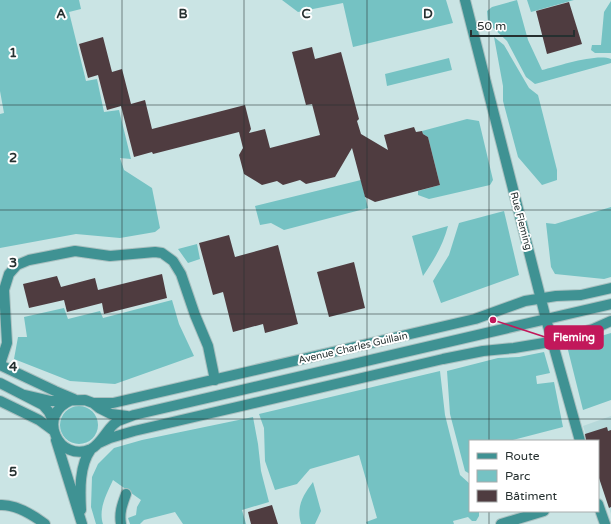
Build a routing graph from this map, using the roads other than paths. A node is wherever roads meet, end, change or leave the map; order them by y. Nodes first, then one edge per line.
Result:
1 (465, 0) edge
2 (611, 288) edge
3 (540, 298) junction
4 (611, 304) edge
5 (546, 319) junction
6 (611, 321) edge
7 (551, 340) junction
8 (0, 364) edge
9 (216, 380) junction
10 (0, 383) edge
11 (24, 395) junction
12 (74, 399) junction
13 (0, 401) edge
14 (96, 406) junction
15 (134, 415) junction
16 (54, 430) junction
17 (580, 440) edge
18 (97, 443) junction
19 (126, 494) dead end
20 (0, 505) edge
21 (599, 507) edge
22 (541, 512) edge
23 (82, 522) edge
24 (45, 524) edge
25 (121, 524) edge
26 (501, 524) edge
27 (605, 524) edge

1 - 3 street, Rue Fleming
2 - 3 street, Avenue Charles Guillain
3 - 5 street, Rue Fleming
3 - 9 street, Avenue Charles Guillain
4 - 5 street
5 - 7 street, Rue Fleming
5 - 15 street
6 - 7 street
7 - 17 street, Rue Fleming
7 - 18 street
8 - 9 street
8 - 12 street
9 - 14 street, Avenue Charles Guillain
10 - 11 street
11 - 12 street
11 - 16 street
12 - 14 street
12 - 16 street
13 - 16 street
14 - 15 street
14 - 18 street
15 - 18 street
16 - 18 street
16 - 23 street
18 - 23 street
19 - 25 street
20 - 24 street
21 - 27 street
22 - 26 street

